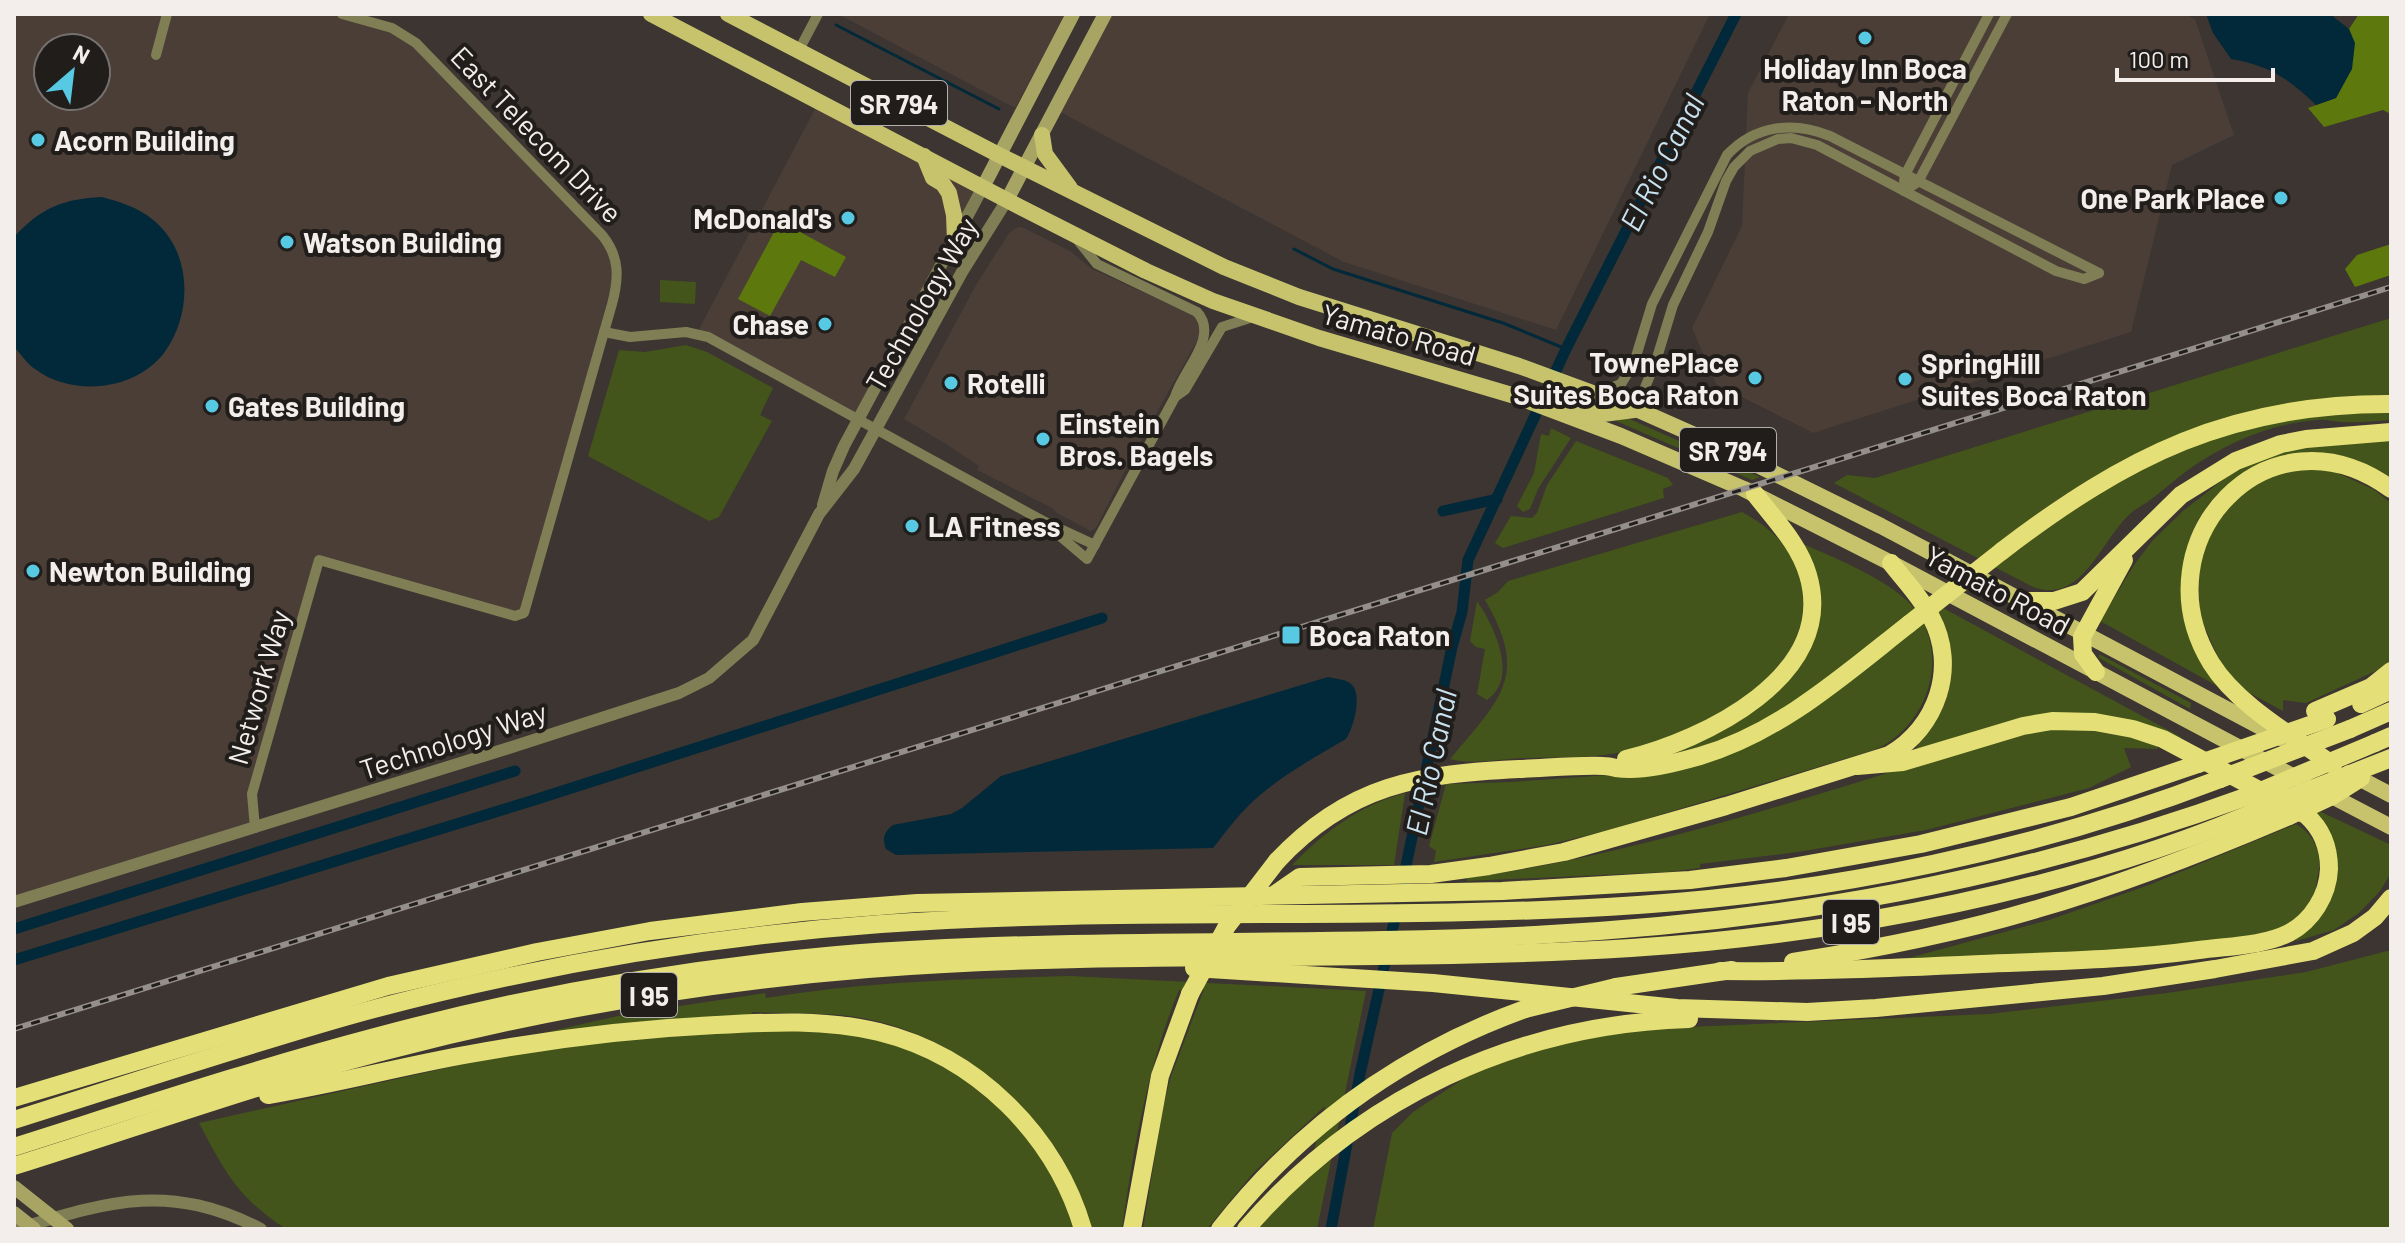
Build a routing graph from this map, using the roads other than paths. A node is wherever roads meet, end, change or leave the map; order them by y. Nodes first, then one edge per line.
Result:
1 (167, 14) edge
2 (342, 14) edge
3 (651, 14) edge
4 (728, 14) edge
5 (818, 14) edge
6 (1073, 14) edge
7 (1105, 14) edge
8 (1989, 14) edge
9 (2007, 14) edge
10 (799, 50) junction
11 (156, 55) dead end
12 (1042, 135) junction
13 (999, 155) junction
14 (924, 156) junction
15 (1025, 168) junction
16 (1905, 175) junction
17 (1918, 182) junction
18 (983, 187) junction
19 (1904, 191) junction
20 (1073, 192) junction
21 (1007, 200) junction
22 (1071, 232) junction
23 (955, 240) junction
24 (1253, 317) junction
25 (604, 332) junction
26 (1595, 394) junction
27 (1175, 397) junction
28 (2391, 404) edge
29 (1636, 409) junction
30 (1556, 411) junction
31 (859, 419) junction
32 (877, 429) junction
33 (2391, 432) edge
34 (2391, 489) edge
35 (1755, 494) junction
36 (821, 511) junction
37 (1043, 521) junction
38 (2140, 534) junction
39 (1095, 545) junction
40 (319, 560) joint
41 (1891, 563) junction
42 (2025, 601) junction
43 (2083, 633) junction
44 (2391, 671) edge
45 (2096, 672) junction
46 (2391, 690) edge
47 (2391, 711) edge
48 (2321, 715) junction
49 (2383, 739) edge
50 (2391, 759) edge
51 (1608, 765) junction
52 (2333, 765) junction
53 (1857, 766) junction
54 (2391, 795) edge
55 (2391, 827) edge
56 (255, 828) junction
57 (1429, 883) junction
58 (1369, 894) junction
59 (14, 902) edge
60 (2389, 903) edge
61 (1417, 946) junction
62 (1358, 948) junction
63 (1103, 960) junction
64 (1720, 971) junction
65 (1807, 1012) junction
66 (14, 1098) edge
67 (206, 1106) junction
68 (14, 1120) edge
69 (14, 1147) edge
70 (14, 1166) edge
71 (14, 1187) edge
72 (14, 1213) edge
73 (17, 1229) edge
74 (34, 1229) edge
75 (67, 1229) edge
76 (261, 1229) edge
77 (1083, 1229) edge
78 (1132, 1229) edge
79 (1220, 1229) edge
80 (1246, 1229) edge

1 - 11 street
2 - 25 street, East Telecom Drive
3 - 14 main road, Yamato Road / SR 794
4 - 10 main road, Yamato Road / SR 794
5 - 10 street
6 - 13 main road
7 - 12 main road
8 - 16 street
9 - 17 street
10 - 13 main road, Yamato Road / SR 794
12 - 15 main road
12 - 20 main road
13 - 15 main road, Yamato Road / SR 794
13 - 18 main road
14 - 18 main road, Yamato Road / SR 794
14 - 23 main road
15 - 20 main road, Yamato Road / SR 794
15 - 21 main road
16 - 17 street
16 - 19 street
16 - 26 street
17 - 19 street
17 - 19 street
18 - 21 main road, Yamato Road / SR 794
18 - 23 street, Technology Way
19 - 29 street
20 - 26 main road, Yamato Road / SR 794
21 - 22 main road, Yamato Road / SR 794
21 - 32 street, Technology Way
22 - 24 main road, Yamato Road / SR 794
22 - 27 street
23 - 31 street, Technology Way
24 - 27 street
24 - 30 main road, Yamato Road / SR 794
25 - 31 street
25 - 40 street, East Telecom Drive
26 - 29 main road, Yamato Road / SR 794
27 - 39 street
28 - 51 highway, bridge
29 - 30 main road
29 - 42 main road, Yamato Road / SR 794
30 - 35 main road, Yamato Road / SR 794
31 - 32 street
31 - 36 street, Technology Way
32 - 36 street, Technology Way
32 - 37 street
33 - 38 highway
34 - 52 highway
35 - 41 main road, Yamato Road / SR 794
35 - 51 highway
36 - 56 street, Technology Way
37 - 39 street
37 - 39 street
38 - 42 highway
38 - 43 highway
40 - 56 street, Network Way
41 - 45 main road, Yamato Road / SR 794
41 - 53 highway
42 - 43 main road, Yamato Road / SR 794
43 - 45 highway
43 - 52 main road, Yamato Road / SR 794
44 - 48 highway
45 - 55 main road, Yamato Road / SR 794
46 - 48 highway
47 - 58 highway, bridge
48 - 57 highway, I 95, bridge
49 - 61 highway, bridge
50 - 61 highway, I 95, bridge
50 - 64 highway, bridge
51 - 78 highway, bridge
52 - 54 main road, Yamato Road / SR 794
53 - 57 highway
53 - 64 highway
56 - 59 street, Technology Way
57 - 58 highway, I 95
58 - 66 highway, I 95
58 - 68 highway
60 - 65 highway
61 - 62 highway, I 95
62 - 63 highway, I 95
62 - 69 highway
63 - 65 highway
63 - 67 highway, I 95
64 - 79 highway, bridge
65 - 80 highway
67 - 70 highway, I 95
67 - 77 highway
71 - 75 main road, bridge
72 - 74 main road, bridge
73 - 76 street

